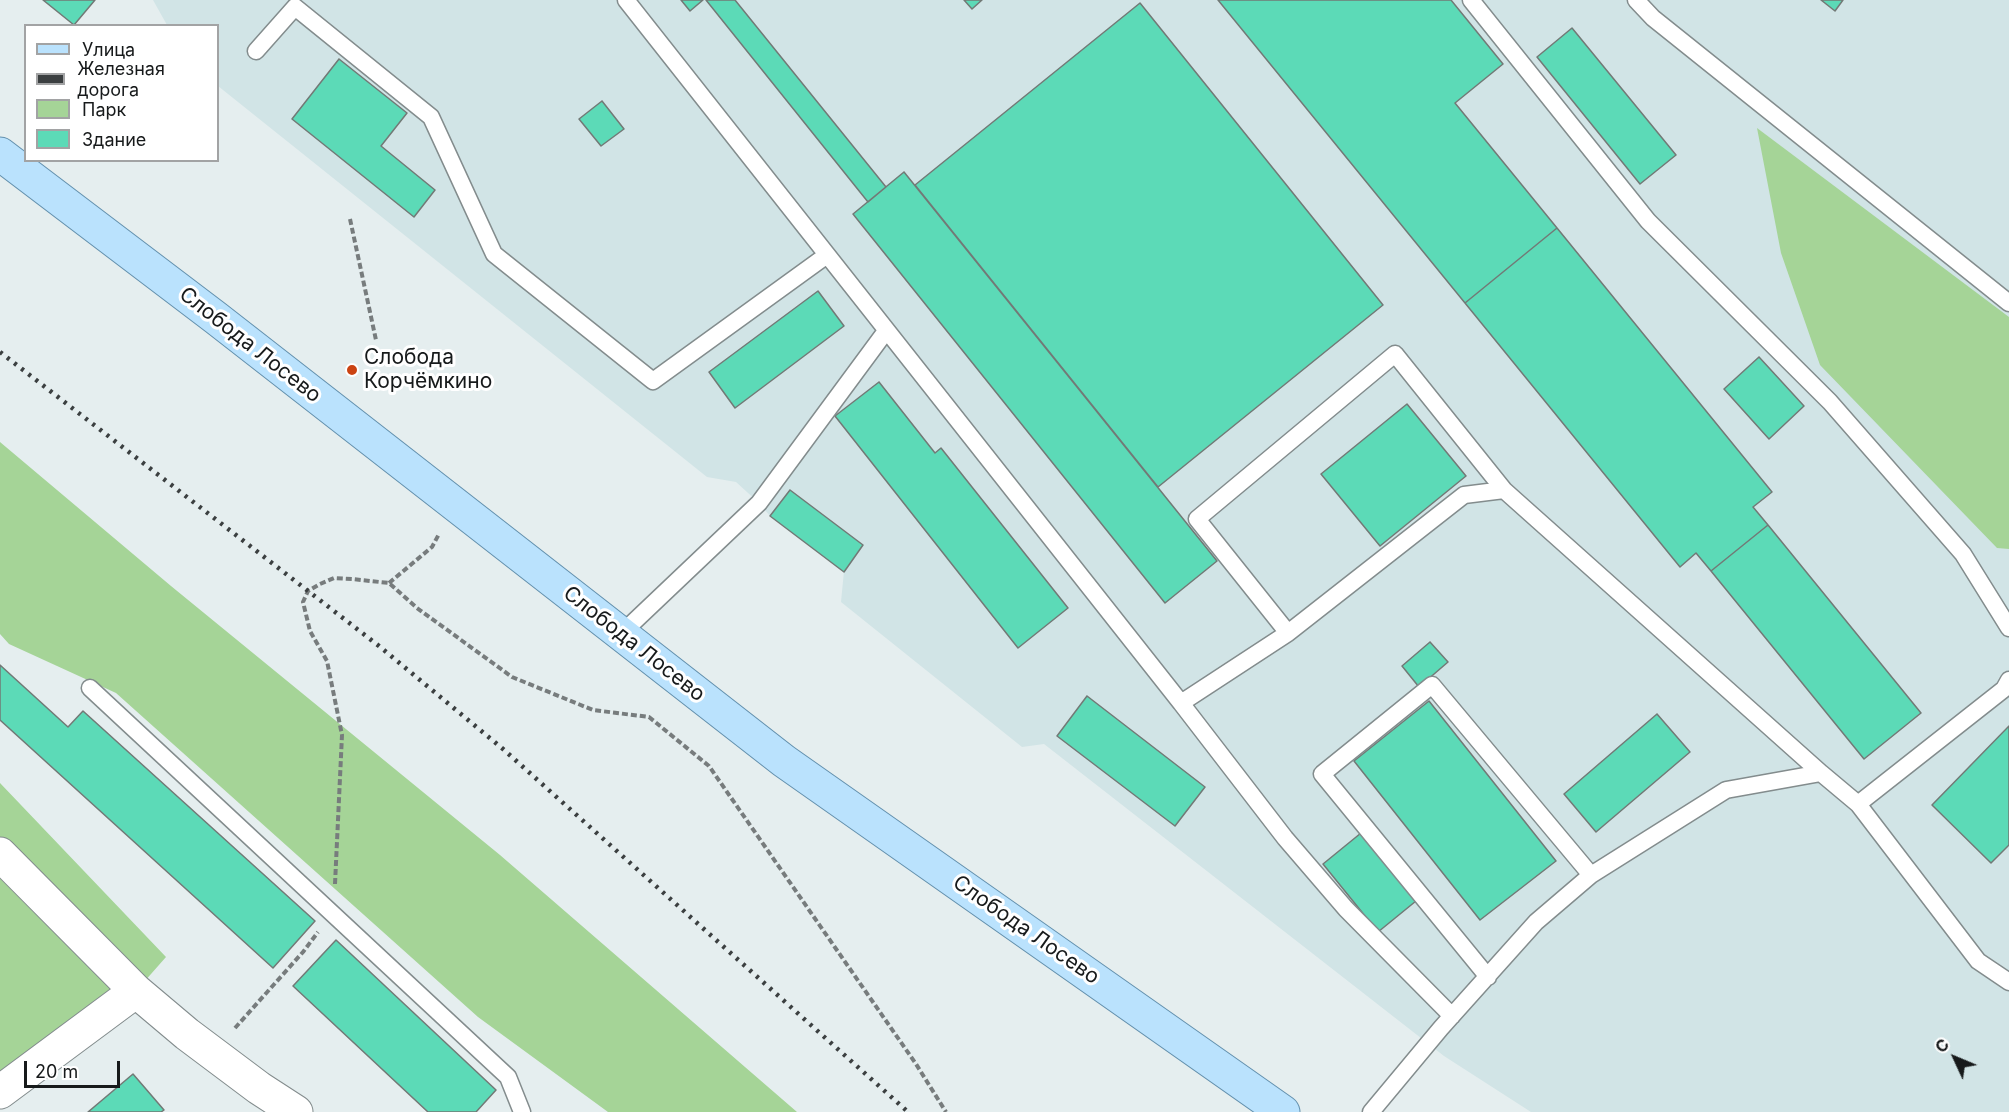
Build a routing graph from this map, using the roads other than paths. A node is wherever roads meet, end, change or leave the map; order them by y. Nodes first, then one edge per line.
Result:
1 (626, 0) edge
2 (1472, 0) edge
3 (1636, 0) edge
4 (256, 51) dead end
5 (0, 154) edge
6 (826, 255) junction
7 (2009, 303) edge
8 (886, 331) junction
9 (1504, 490) junction
10 (2009, 628) edge
11 (1288, 633) junction
12 (621, 634) junction
13 (2009, 680) edge
14 (90, 688) dead end
15 (1181, 703) junction
16 (1821, 772) junction
17 (1858, 804) junction
18 (0, 854) edge
19 (1591, 875) junction
20 (1488, 977) junction
21 (2009, 982) edge
22 (136, 991) junction
23 (1452, 1016) junction
24 (0, 1092) edge
25 (296, 1112) edge
26 (522, 1112) edge
27 (1283, 1112) edge
28 (1371, 1112) edge

1 - 6 lane
2 - 10 lane
3 - 7 lane
4 - 6 lane
5 - 12 main road, Слобода Лосево
6 - 8 lane
8 - 12 lane
8 - 15 lane
9 - 11 lane
9 - 11 lane
9 - 16 lane
11 - 15 lane
12 - 27 main road, Слобода Лосево
13 - 17 lane
14 - 26 lane
15 - 23 lane
16 - 17 lane
16 - 19 lane
17 - 21 lane
18 - 22 street
19 - 20 lane
19 - 20 lane
20 - 23 lane
22 - 24 street
22 - 25 street
23 - 28 lane

